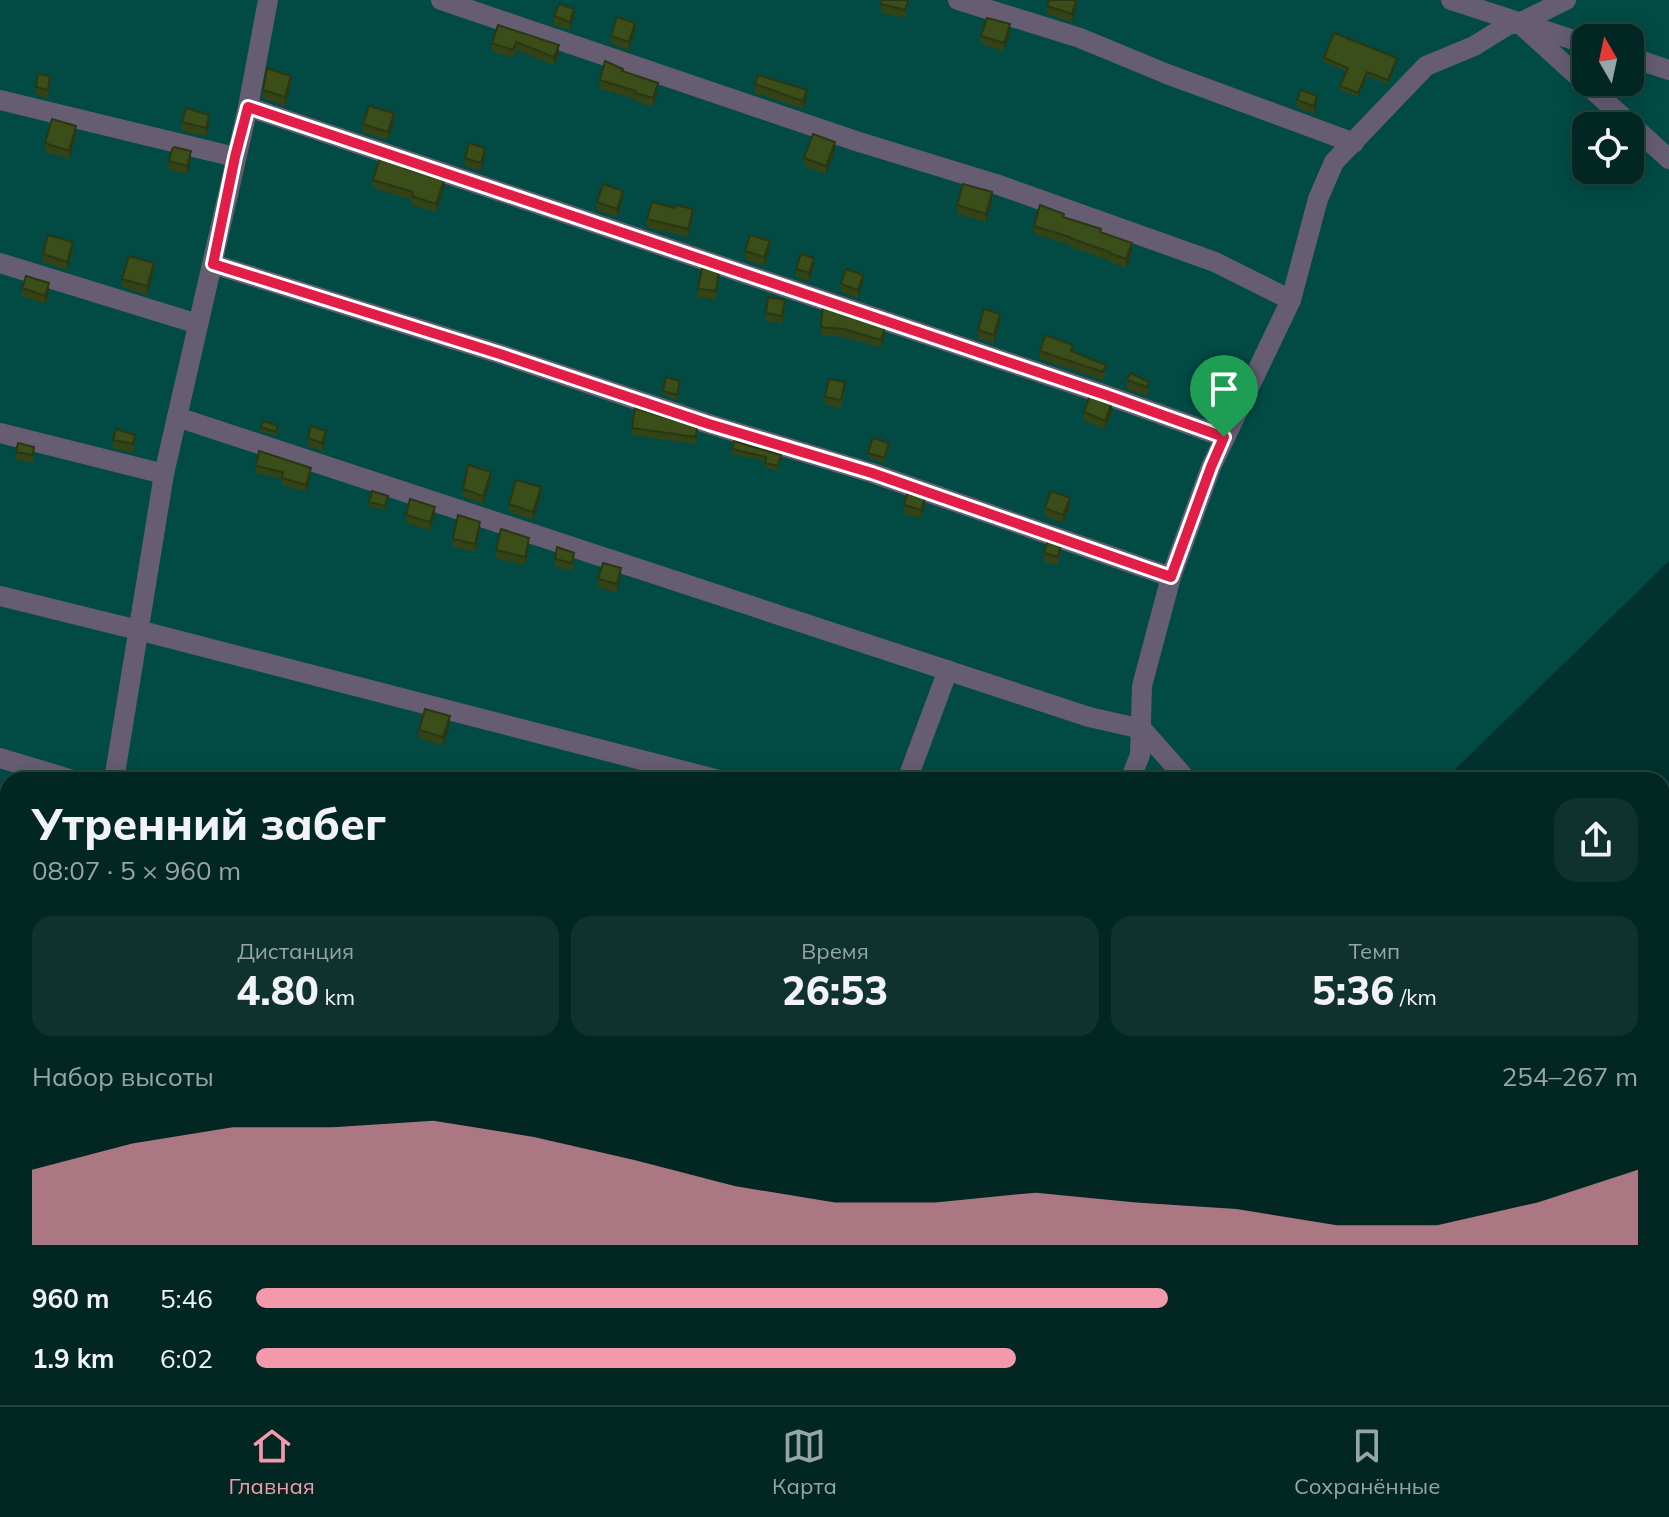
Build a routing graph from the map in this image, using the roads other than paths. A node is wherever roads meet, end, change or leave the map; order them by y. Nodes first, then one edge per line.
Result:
1 (268, 0) edge
2 (441, 0) edge
3 (958, 0) edge
4 (1451, 0) edge
5 (1566, 0) edge
6 (1519, 23) junction
7 (1572, 40) edge
8 (1644, 62) edge
9 (1669, 70) edge
10 (0, 100) edge
11 (248, 107) junction
12 (1354, 143) junction
13 (235, 157) junction
14 (1669, 159) edge
15 (0, 263) edge
16 (213, 264) junction
17 (1291, 300) junction
18 (198, 324) junction
19 (177, 417) junction
20 (0, 433) edge
21 (1224, 437) junction
22 (164, 474) junction
23 (1171, 577) junction
24 (0, 596) edge
25 (138, 630) junction
26 (948, 670) junction
27 (1142, 729) junction
28 (0, 758) edge
29 (46, 772) edge
30 (115, 772) edge
31 (688, 772) edge
32 (910, 772) edge
33 (1133, 772) edge
34 (1180, 772) edge

1 - 11 street
2 - 17 street
3 - 12 street
4 - 6 street
5 - 6 street
6 - 7 street
6 - 12 street
6 - 14 street
8 - 9 street
10 - 13 street
11 - 13 street
11 - 21 street
12 - 17 street
13 - 16 street
15 - 18 street
16 - 18 street
16 - 23 street
17 - 21 street
18 - 19 street
19 - 22 street
19 - 26 street
20 - 22 street
21 - 23 street
22 - 25 street
23 - 27 street
24 - 25 street
25 - 30 street
25 - 31 street
26 - 27 street
26 - 32 street
27 - 33 street
27 - 34 street
28 - 29 street

